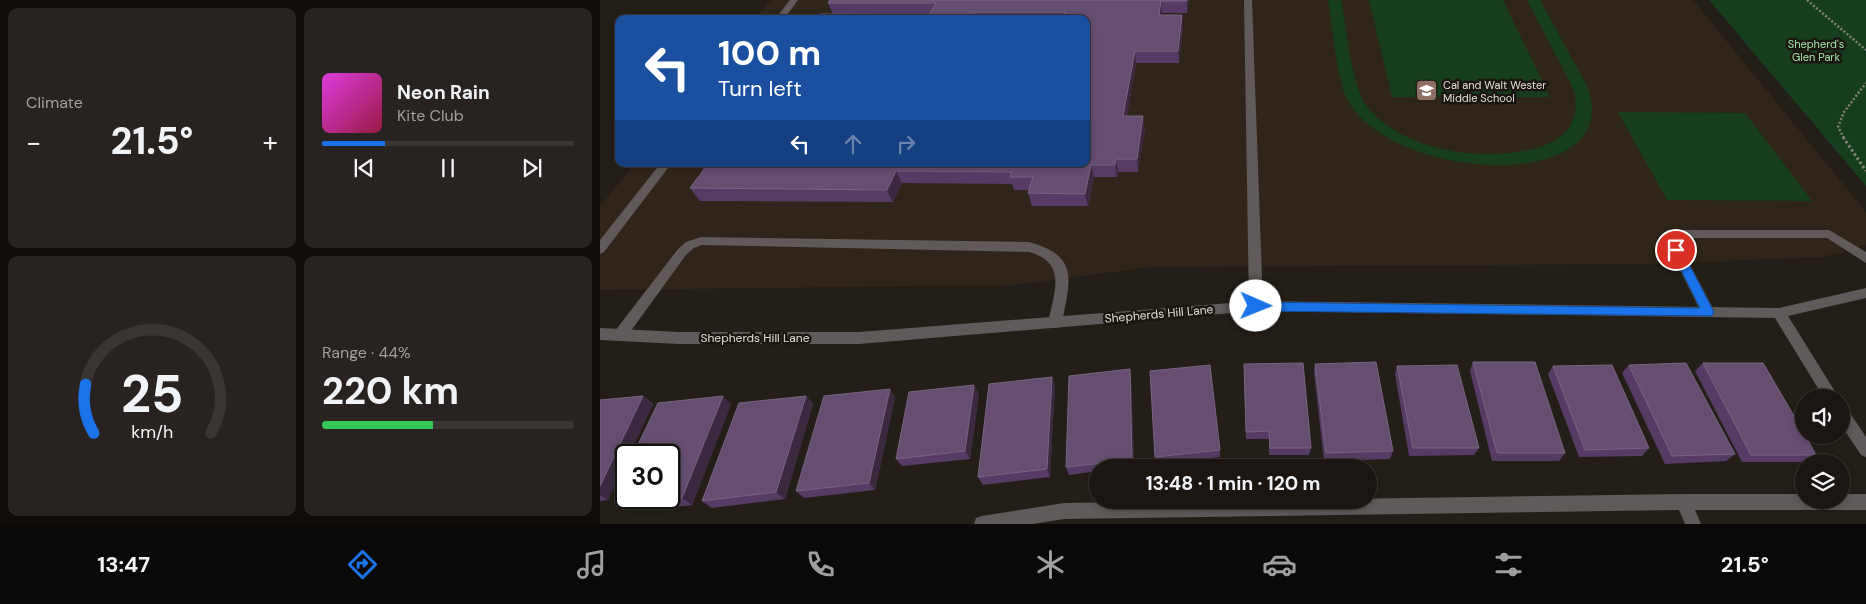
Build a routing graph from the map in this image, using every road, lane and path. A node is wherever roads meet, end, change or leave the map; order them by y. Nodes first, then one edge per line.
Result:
1 (794, 0) edge
2 (1248, 0) edge
3 (1807, 0) edge
4 (782, 15) edge
5 (1866, 50) edge
6 (1866, 83) edge
7 (664, 167) edge
8 (1866, 171) edge
9 (600, 249) edge
10 (1866, 258) edge
11 (1866, 293) edge
12 (1256, 306) junction
13 (1708, 312) junction
14 (1779, 313) junction
15 (1056, 323) junction
16 (600, 334) edge
17 (620, 335) junction
18 (1826, 389) edge
19 (1850, 426) edge
20 (1866, 450) edge
21 (1684, 502) junction
22 (1866, 502) edge
23 (982, 524) edge
24 (1693, 524) edge

1 - 4 street
2 - 12 street
3 - 5 path
6 - 8 path
7 - 9 street
10 - 13 street
11 - 14 street, Shepherds Hill Lane
12 - 13 street, Shepherds Hill Lane
12 - 15 street, Shepherds Hill Lane
13 - 14 street, Shepherds Hill Lane
14 - 18 street
15 - 17 street, Shepherds Hill Lane
15 - 17 street
16 - 17 street, Shepherds Hill Lane
19 - 20 street
21 - 22 street
21 - 23 street
21 - 24 street

